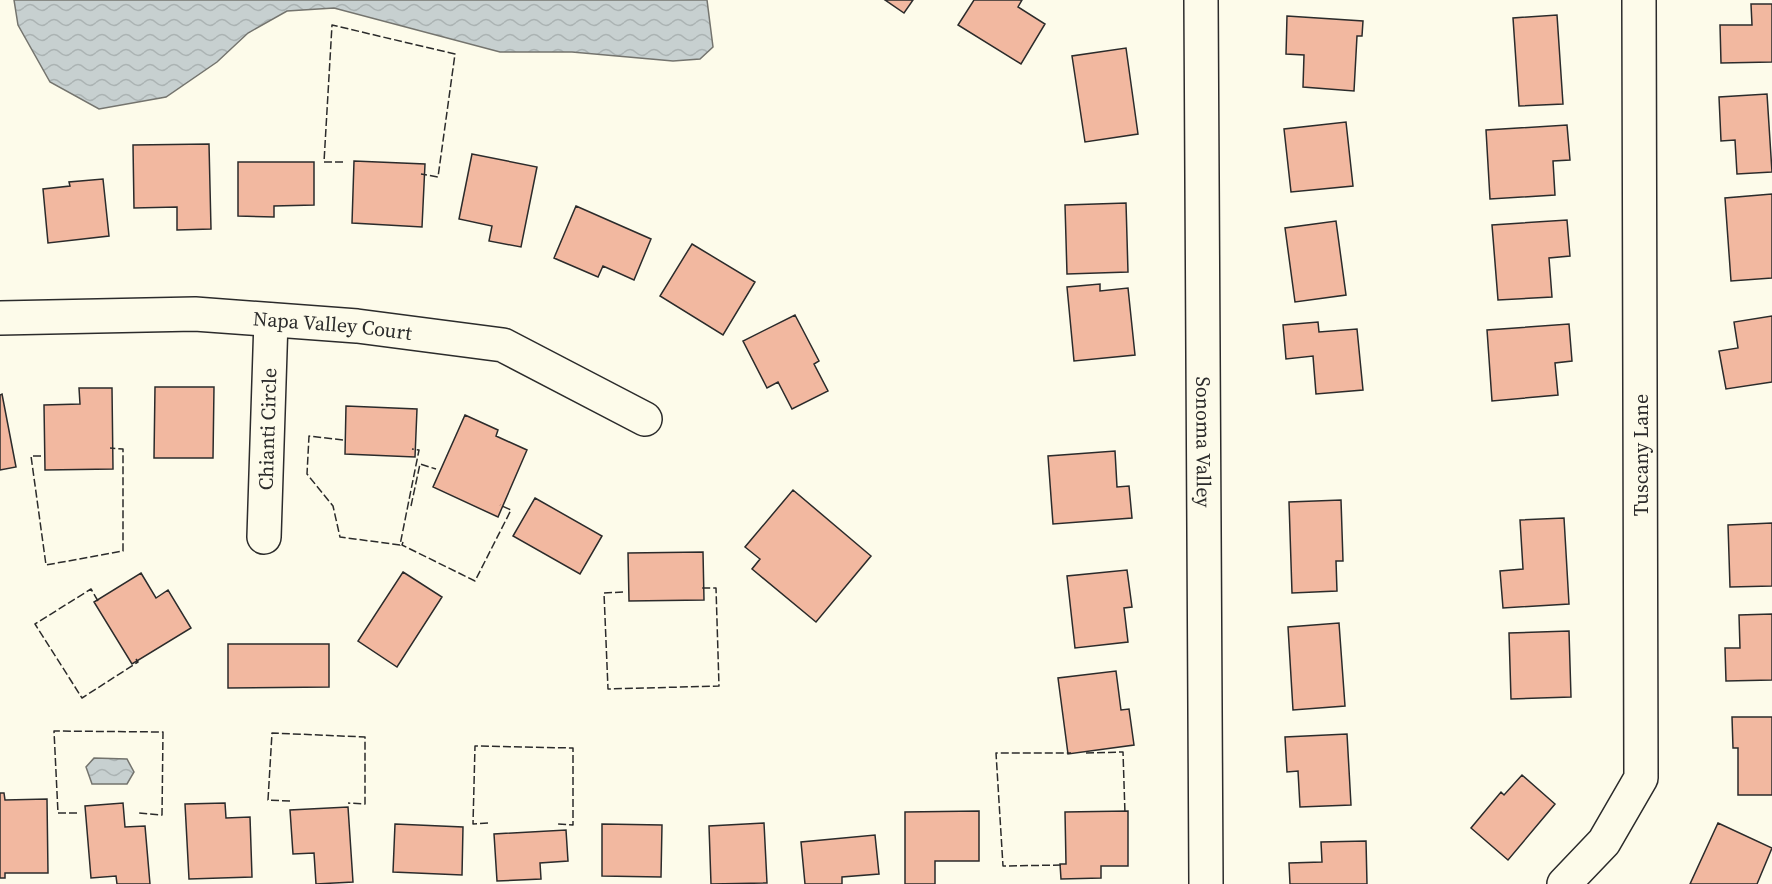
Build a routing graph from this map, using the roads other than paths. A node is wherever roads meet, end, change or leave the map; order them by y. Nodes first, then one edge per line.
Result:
1 (1201, 0) edge
2 (1639, 0) edge
3 (0, 318) edge
4 (271, 320) junction
5 (645, 419) dead end
6 (264, 537) dead end
7 (1206, 884) edge
8 (1564, 884) edge

1 - 7 street, Sonoma Valley
2 - 8 street, Tuscany Lane
3 - 4 street, Napa Valley Court
4 - 5 street, Napa Valley Court
4 - 6 street, Chianti Circle

